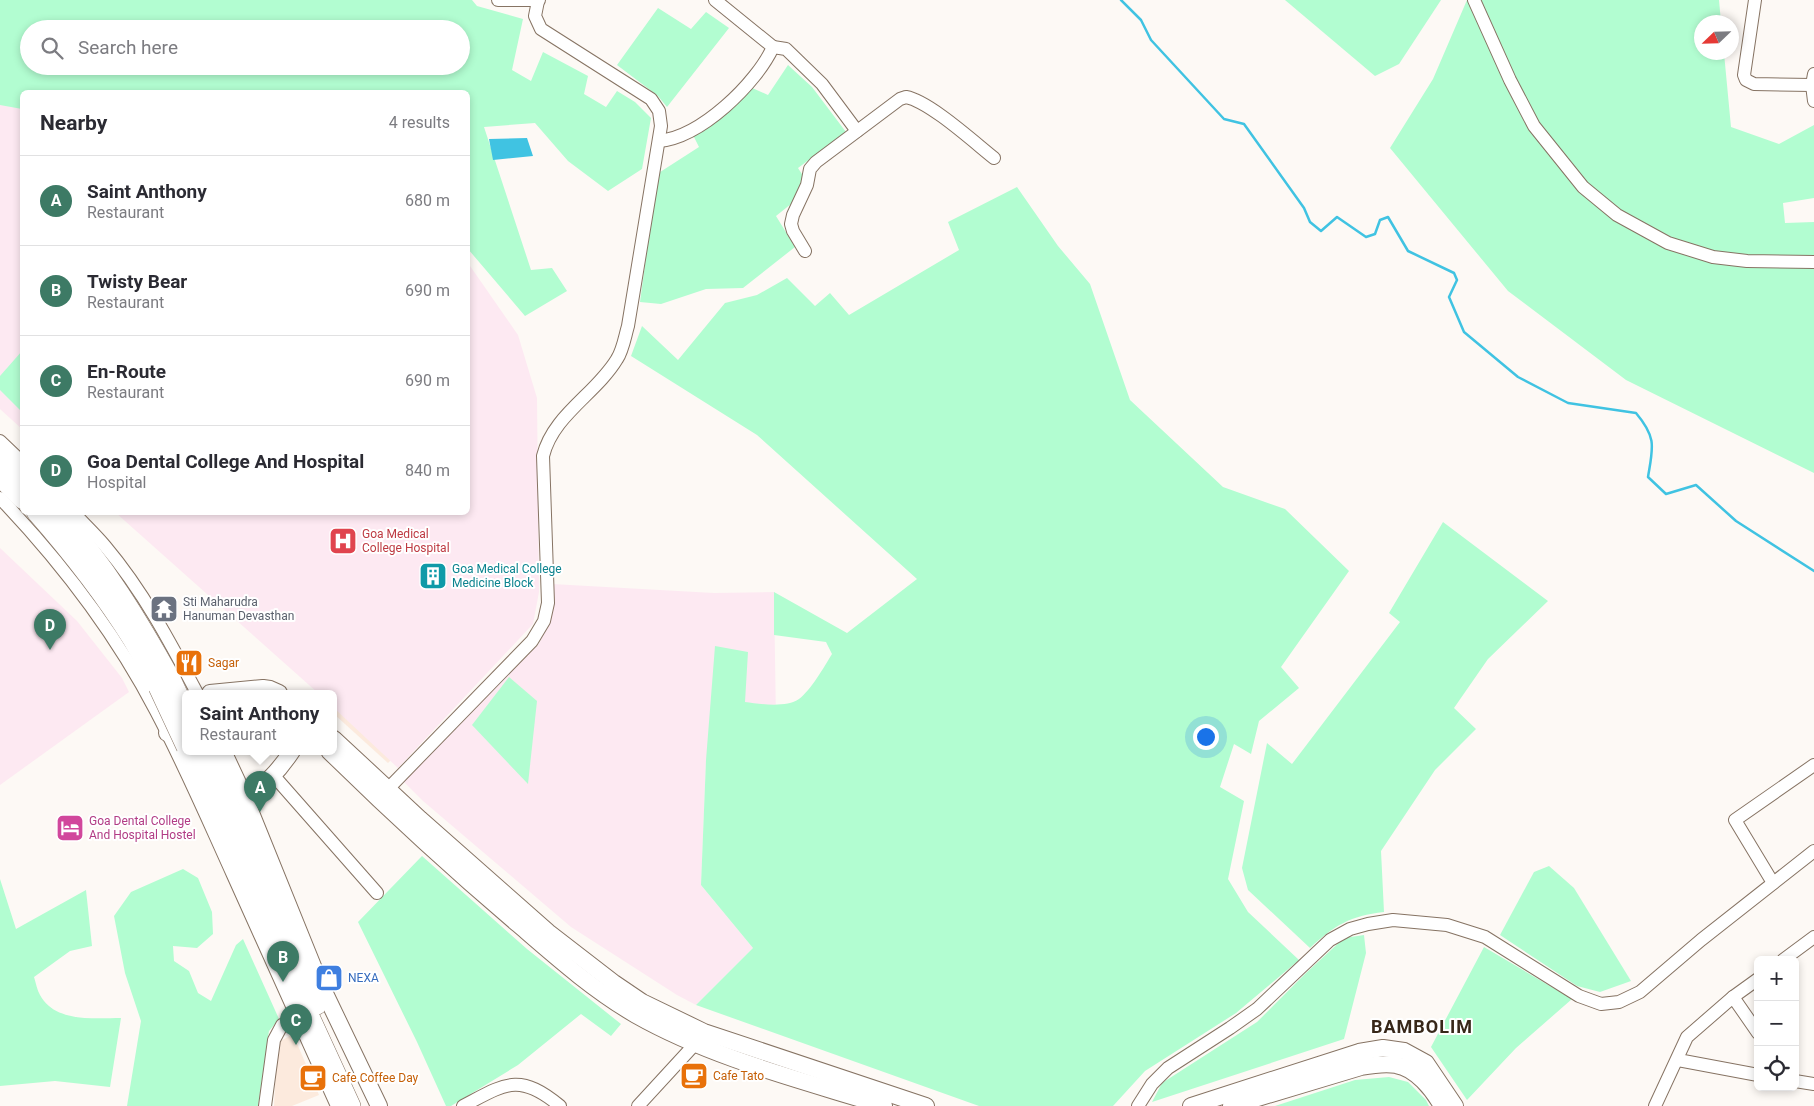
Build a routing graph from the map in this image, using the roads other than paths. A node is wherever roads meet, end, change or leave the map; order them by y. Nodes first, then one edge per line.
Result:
1 (498, 0) edge
2 (538, 0) edge
3 (715, 0) edge
4 (1474, 0) edge
5 (1755, 0) edge
6 (773, 47) junction
7 (1813, 79) edge
8 (1814, 102) edge
9 (857, 131) junction
10 (659, 142) junction
11 (994, 158) dead end
12 (805, 250) dead end
13 (1814, 262) edge
14 (0, 441) edge
15 (0, 454) edge
16 (20, 460) edge
17 (20, 475) edge
18 (0, 477) edge
19 (20, 497) edge
20 (0, 498) edge
21 (39, 515) edge
22 (60, 515) edge
23 (76, 515) edge
24 (113, 597) junction
25 (165, 684) junction
26 (195, 690) edge
27 (239, 690) edge
28 (273, 690) edge
29 (182, 702) edge
30 (182, 705) edge
31 (157, 711) junction
32 (182, 727) edge
33 (167, 733) junction
34 (182, 735) edge
35 (337, 741) edge
36 (190, 755) edge
37 (214, 755) edge
38 (214, 755) edge
39 (289, 755) edge
40 (334, 755) edge
41 (1814, 765) edge
42 (274, 776) junction
43 (383, 794) junction
44 (245, 798) junction
45 (1814, 852) edge
46 (1773, 883) junction
47 (377, 893) dead end
48 (1814, 937) edge
49 (1788, 956) edge
50 (1754, 981) edge
51 (1733, 997) junction
52 (297, 1017) junction
53 (1754, 1027) edge
54 (695, 1044) junction
55 (1678, 1060) junction
56 (1754, 1074) edge
57 (1799, 1082) edge
58 (1814, 1084) edge
59 (480, 1102) edge
60 (265, 1106) edge
61 (337, 1106) edge
62 (352, 1106) edge
63 (363, 1106) edge
64 (379, 1106) edge
65 (463, 1106) edge
66 (560, 1106) edge
67 (638, 1106) edge
68 (884, 1106) edge
69 (926, 1106) edge
70 (1138, 1106) edge
71 (1191, 1106) edge
72 (1231, 1106) edge
73 (1442, 1106) edge
74 (1455, 1106) edge
75 (1655, 1106) edge

1 - 2 street
2 - 10 street
3 - 6 street
4 - 13 street
5 - 7 street
6 - 9 street
6 - 10 street
7 - 8 street
9 - 11 street
9 - 12 street
10 - 43 street
14 - 16 street
15 - 17 highway
18 - 19 highway
20 - 31 street
21 - 24 highway
22 - 24 highway
23 - 26 street
24 - 25 highway
25 - 30 highway, bridge
25 - 34 highway, bridge
27 - 28 main road
29 - 31 main road
31 - 33 street
32 - 33 main road
33 - 52 street
35 - 43 main road
36 - 62 highway
37 - 44 main road
38 - 63 highway
39 - 42 main road
40 - 43 main road
41 - 46 street
42 - 44 main road
42 - 47 street
43 - 54 main road
43 - 69 main road
44 - 64 main road
45 - 46 street
46 - 70 street
48 - 49 street
50 - 51 street
51 - 53 street
51 - 55 street
52 - 60 street
52 - 61 street
54 - 67 street
54 - 68 main road
55 - 56 street
55 - 75 street
57 - 58 street
59 - 65 street
59 - 66 street
71 - 74 main road
72 - 73 main road

